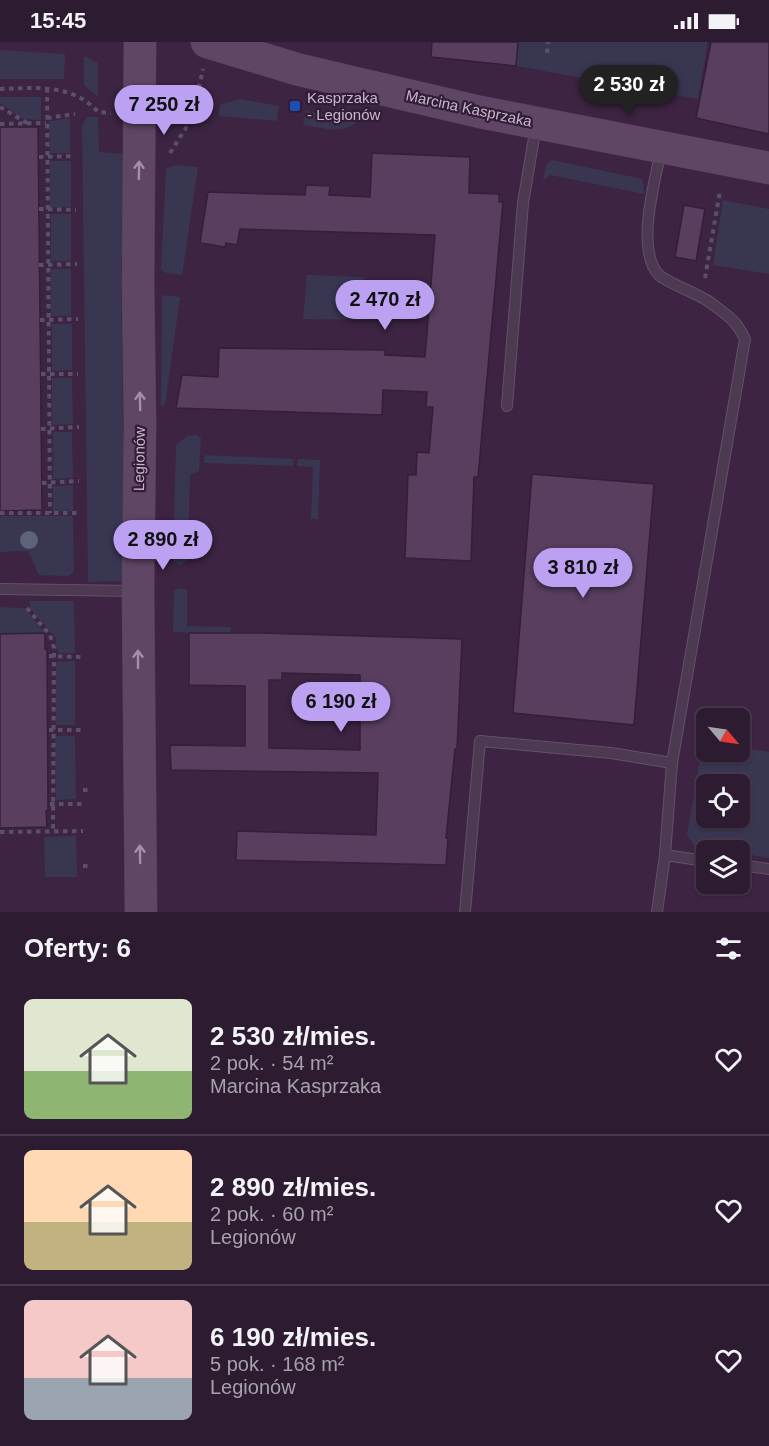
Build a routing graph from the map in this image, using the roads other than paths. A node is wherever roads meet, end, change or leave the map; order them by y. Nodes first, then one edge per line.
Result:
1 (140, 42) edge
2 (207, 42) edge
3 (536, 123) junction
4 (661, 147) junction
5 (769, 168) edge
6 (507, 406) dead end
7 (0, 589) edge
8 (138, 591) junction
9 (672, 763) junction
10 (665, 855) junction
11 (696, 860) edge
12 (750, 866) edge
13 (769, 869) edge
14 (141, 912) edge
15 (465, 912) edge
16 (657, 912) edge

8 -> 1 street, Legionów
2 - 3 street, Marcina Kasprzaka
3 - 4 street, Marcina Kasprzaka
3 - 6 lane
4 - 5 street, Marcina Kasprzaka
4 - 9 lane
7 - 8 lane
14 -> 8 street, Legionów
9 - 10 lane
9 - 15 lane
10 - 11 lane
10 - 16 lane
12 - 13 lane

